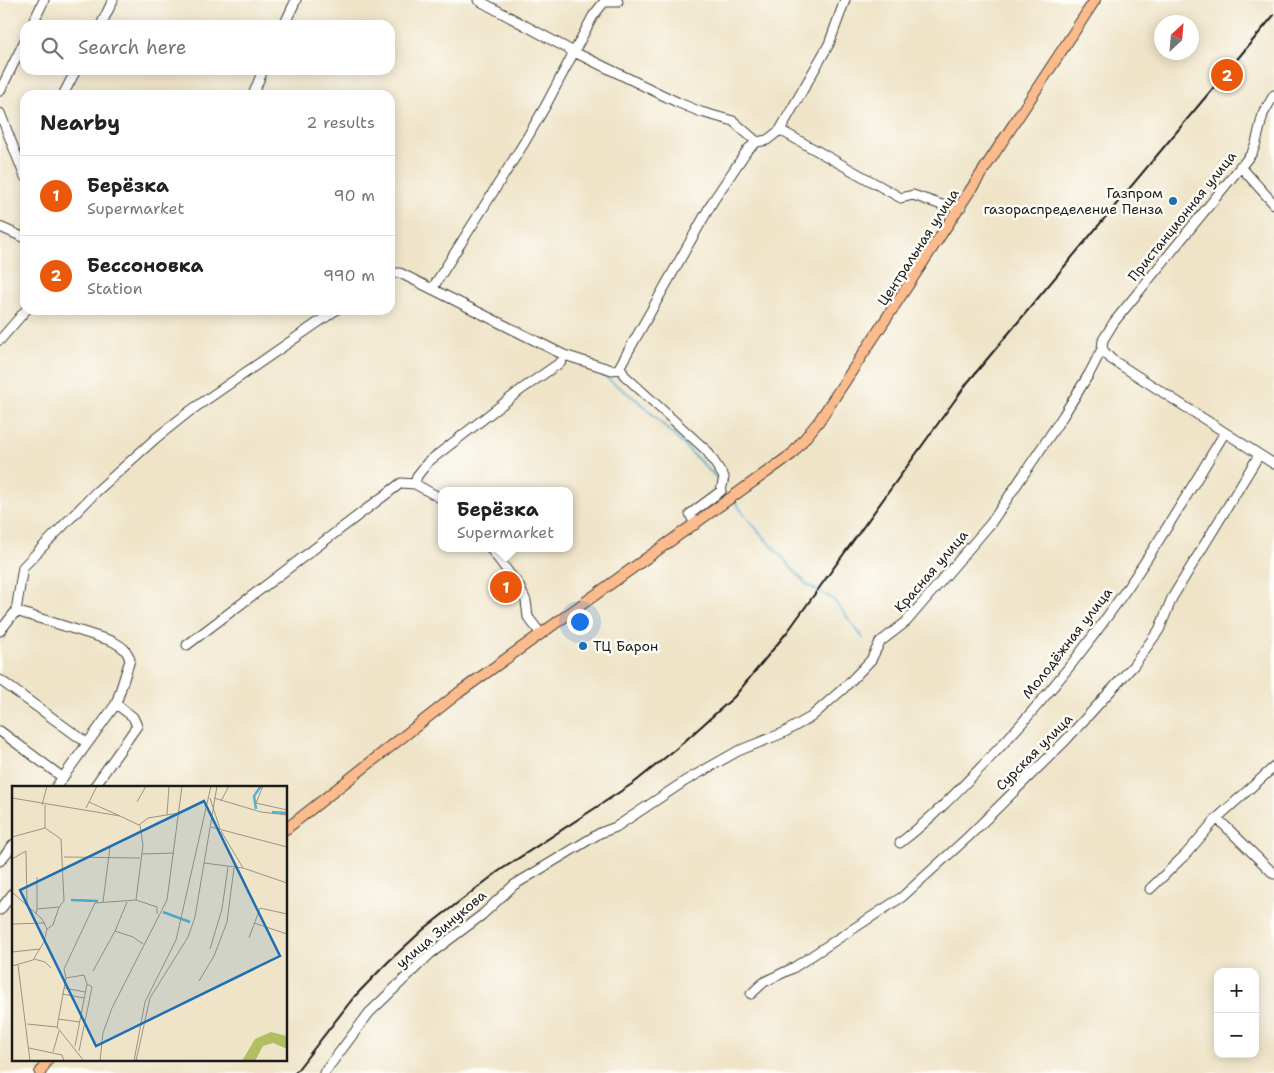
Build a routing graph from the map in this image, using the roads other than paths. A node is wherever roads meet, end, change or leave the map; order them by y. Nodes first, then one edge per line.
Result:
1 (44, 0) edge
2 (113, 0) edge
3 (296, 0) edge
4 (478, 0) edge
5 (845, 0) edge
6 (1095, 0) edge
7 (618, 2) dead end
8 (34, 20) edge
9 (103, 20) edge
10 (286, 20) edge
11 (20, 50) edge
12 (574, 52) junction
13 (73, 75) edge
14 (261, 75) edge
15 (66, 90) edge
16 (255, 90) edge
17 (0, 91) edge
18 (1274, 95) edge
19 (0, 112) edge
20 (780, 130) junction
21 (757, 142) junction
22 (20, 162) edge
23 (1240, 166) junction
24 (1274, 204) edge
25 (961, 207) junction
26 (0, 227) edge
27 (20, 236) edge
28 (395, 273) edge
29 (432, 288) junction
30 (22, 315) edge
31 (329, 315) edge
32 (0, 340) edge
33 (1102, 349) junction
34 (564, 355) junction
35 (620, 369) junction
36 (1224, 434) junction
37 (1259, 455) junction
38 (1274, 464) edge
39 (416, 484) junction
40 (438, 497) edge
41 (695, 525) junction
42 (493, 552) edge
43 (16, 611) junction
44 (0, 632) edge
45 (541, 634) junction
46 (187, 645) dead end
47 (0, 680) edge
48 (116, 704) junction
49 (0, 731) edge
50 (87, 743) junction
51 (1274, 768) edge
52 (62, 777) junction
53 (57, 786) edge
54 (95, 786) edge
55 (1218, 818) junction
56 (288, 827) edge
57 (600, 832) joint
58 (900, 843) dead end
59 (12, 846) edge
60 (0, 861) edge
61 (1274, 874) edge
62 (1150, 889) dead end
63 (12, 895) edge
64 (0, 910) edge
65 (751, 994) dead end
66 (47, 1060) edge
67 (40, 1073) edge
68 (324, 1073) edge

1 - 8 street
2 - 9 street
3 - 10 street
4 - 12 street
5 - 20 street
6 - 25 main road, Центральная улица
7 - 12 street
11 - 17 street
12 - 21 street
12 - 29 street
13 - 15 street
14 - 16 street
18 - 23 street, Пристанционная улица
19 - 22 street
20 - 21 street
20 - 25 street
21 - 35 street
23 - 24 street
23 - 33 street, Пристанционная улица
25 - 41 main road, Центральная улица
26 - 27 street
28 - 29 street
29 - 34 street
30 - 32 street
31 - 43 street
33 - 36 street
33 - 57 street, Красная улица
34 - 35 street
34 - 39 street
35 - 41 street
36 - 37 street
36 - 58 street, Молодёжная улица
37 - 38 street
37 - 65 street, Сурская улица
39 - 40 street
39 - 46 street
41 - 45 main road, Центральная улица
42 - 45 street
43 - 44 street
43 - 48 street
45 - 56 main road, Центральная улица
47 - 50 street
48 - 50 street
48 - 54 street
49 - 52 street
50 - 52 street
51 - 55 street
52 - 53 street
55 - 61 street
55 - 62 street
57 - 68 street, улица Зинукова
59 - 60 street
63 - 64 street
66 - 67 main road

